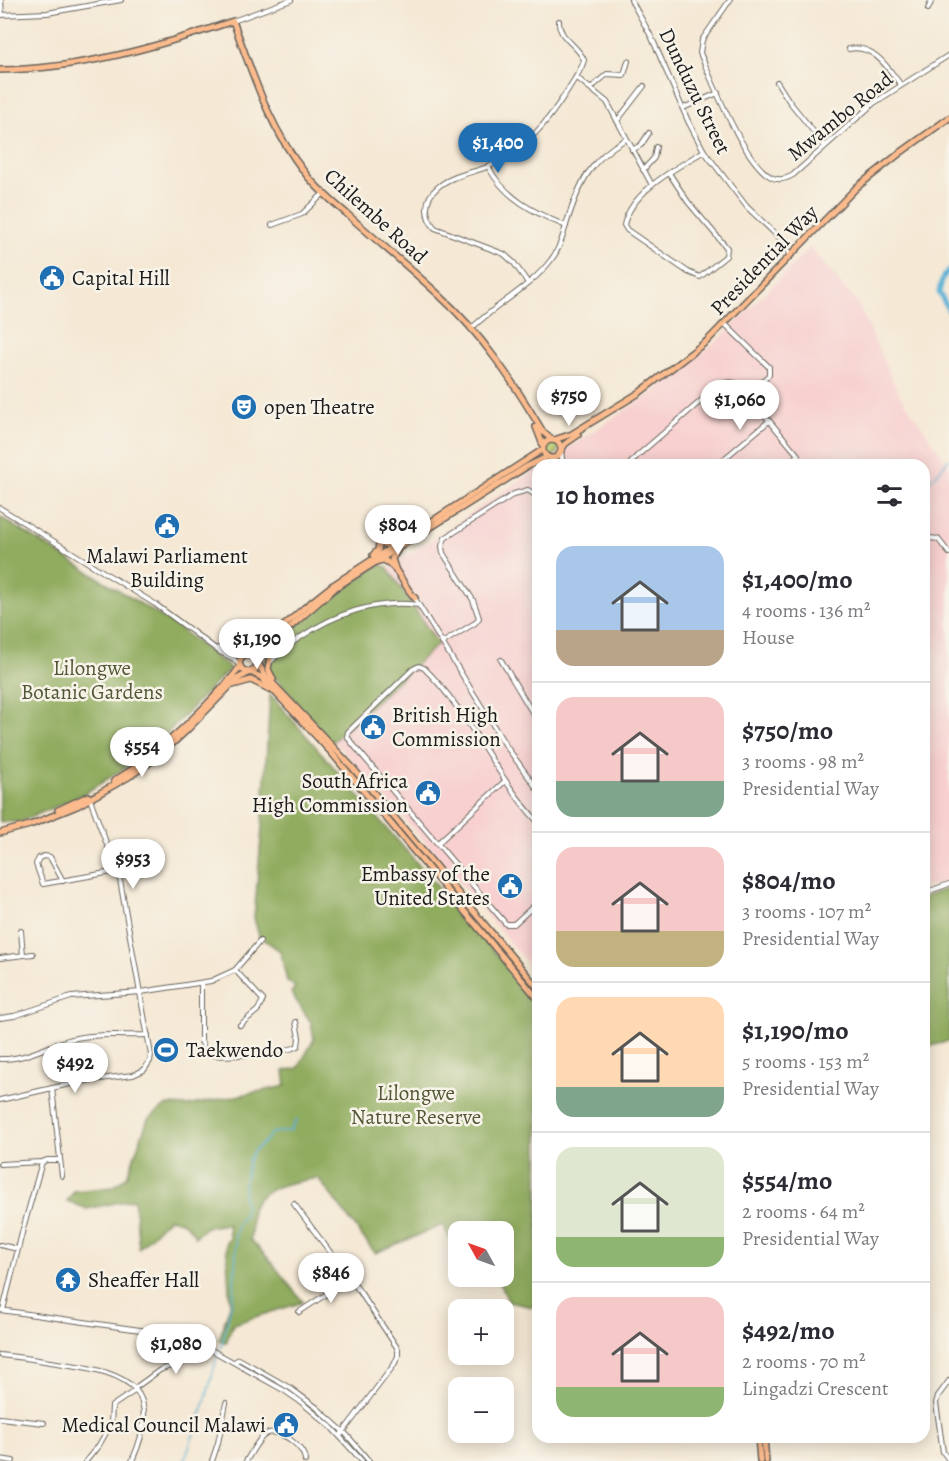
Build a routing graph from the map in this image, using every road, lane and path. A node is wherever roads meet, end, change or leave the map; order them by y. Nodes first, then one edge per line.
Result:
1 (2, 0) edge
2 (121, 0) edge
3 (291, 0) edge
4 (631, 0) edge
5 (730, 0) edge
6 (932, 0) edge
7 (928, 9) dead end
8 (1, 15) edge
9 (233, 21) junction
10 (559, 21) dead end
11 (849, 49) dead end
12 (949, 55) edge
13 (628, 61) dead end
14 (0, 70) edge
15 (576, 77) junction
16 (777, 82) dead end
17 (901, 85) junction
18 (644, 86) dead end
19 (591, 88) junction
20 (718, 93) junction
21 (682, 108) junction
22 (949, 118) edge
23 (617, 121) junction
24 (649, 133) dead end
25 (626, 139) junction
26 (825, 146) junction
27 (656, 147) dead end
28 (632, 150) junction
29 (704, 151) junction
30 (488, 166) junction
31 (643, 170) junction
32 (669, 173) junction
33 (652, 184) junction
34 (323, 194) junction
35 (272, 225) dead end
36 (566, 226) junction
37 (786, 244) junction
38 (801, 246) junction
39 (789, 259) junction
40 (528, 283) junction
41 (725, 324) junction
42 (471, 329) junction
43 (747, 394) junction
44 (531, 415) junction
45 (598, 419) junction
46 (769, 421) junction
47 (553, 440) junction
48 (542, 448) junction
49 (561, 451) junction
50 (549, 458) joint
51 (724, 458) dead end
52 (561, 459) edge
53 (634, 459) edge
54 (794, 459) edge
55 (532, 465) edge
56 (532, 493) edge
57 (0, 508) edge
58 (428, 529) junction
59 (930, 539) edge
60 (392, 546) junction
61 (386, 553) junction
62 (949, 553) edge
63 (375, 562) junction
64 (396, 571) junction
65 (344, 577) junction
66 (415, 598) junction
67 (419, 605) junction
68 (442, 643) junction
69 (273, 644) junction
70 (215, 647) junction
71 (248, 654) junction
72 (501, 660) dead end
73 (258, 662) junction
74 (268, 664) junction
75 (240, 665) junction
76 (249, 672) junction
77 (230, 686) junction
78 (277, 687) junction
79 (278, 696) junction
80 (532, 712) edge
81 (498, 733) junction
82 (481, 743) junction
83 (505, 781) junction
84 (532, 782) edge
85 (90, 799) junction
86 (532, 813) edge
87 (0, 831) edge
88 (438, 843) junction
89 (118, 871) junction
90 (63, 880) junction
91 (949, 884) edge
92 (930, 892) edge
93 (532, 908) edge
94 (21, 931) dead end
95 (260, 942) dead end
96 (33, 954) dead end
97 (23, 956) junction
98 (0, 958) edge
99 (235, 970) junction
100 (532, 980) edge
101 (201, 983) junction
102 (141, 992) junction
103 (532, 992) edge
104 (0, 1018) edge
105 (296, 1022) dead end
106 (240, 1025) dead end
107 (148, 1035) junction
108 (0, 1059) edge
109 (52, 1088) junction
110 (0, 1100) edge
111 (60, 1160) junction
112 (42, 1162) junction
113 (0, 1164) edge
114 (62, 1176) dead end
115 (294, 1204) dead end
116 (0, 1245) edge
117 (18, 1249) junction
118 (351, 1278) junction
119 (2, 1310) edge
120 (299, 1312) dead end
121 (206, 1347) junction
122 (0, 1355) edge
123 (949, 1381) edge
124 (135, 1389) junction
125 (226, 1403) dead end
126 (0, 1418) edge
127 (44, 1423) dead end
128 (342, 1434) junction
129 (758, 1443) edge
130 (764, 1443) edge
131 (0, 1459) edge
132 (949, 1460) edge
133 (13, 1461) edge
134 (86, 1461) edge
135 (132, 1461) edge
136 (212, 1461) edge
137 (246, 1461) edge
138 (305, 1461) edge
139 (362, 1461) edge
140 (369, 1461) edge
141 (760, 1461) edge
142 (766, 1461) edge

1 - 8 street
2 - 8 street
3 - 9 street
4 - 21 street, Dunduzu Street
5 - 20 street, Mwambo Road
6 - 7 street
9 - 14 main road
9 - 34 main road, Chilembe Road
10 - 15 street
11 - 17 street
12 - 17 street, Mwambo Road
13 - 19 street
15 - 19 street
15 - 30 street
16 - 26 street
17 - 26 street, Mwambo Road
18 - 23 street
19 - 23 street
20 - 21 street
20 - 26 street, Mwambo Road
21 - 29 street, Dunduzu Street
22 - 38 main road, Presidential Way
23 - 25 street
24 - 28 street
25 - 28 street
25 - 36 street
27 - 31 street
28 - 31 street
29 - 32 street
29 - 37 street, Dunduzu Street
30 - 36 street
30 - 40 street
31 - 33 street
32 - 33 street
32 - 33 street
34 - 35 street
34 - 42 main road, Chilembe Road
36 - 40 street
37 - 38 street
37 - 39 street
38 - 39 main road, Presidential Way
39 - 41 main road, Presidential Way
40 - 42 street
41 - 43 street
41 - 45 main road, Presidential Way
42 - 44 main road, Chilembe Road
43 - 46 street
43 - 53 street
44 - 47 main road
44 - 48 main road
45 - 47 main road, Presidential Way
45 - 49 main road, Presidential Way
46 - 51 street
46 - 54 street
47 - 48 main road
47 - 49 main road
48 - 50 main road
48 - 60 main road
49 - 50 main road
49 - 52 street
55 - 58 main road
56 - 68 street
57 - 70 street
58 - 61 main road
58 - 64 main road
59 - 62 street
60 - 61 main road
60 - 65 main road
61 - 63 main road
61 - 64 street
61 - 65 main road
63 - 66 main road
63 - 69 main road
64 - 66 street
65 - 71 main road
66 - 67 street
67 - 68 street
67 - 74 street
68 - 81 street
69 - 73 main road
69 - 74 main road
70 - 71 street
70 - 75 street
71 - 73 main road
71 - 75 main road
72 - 80 street
73 - 76 main road
73 - 78 main road
74 - 78 main road
75 - 76 main road
75 - 87 main road
76 - 77 main road
76 - 79 main road
77 - 79 main road
77 - 85 main road
78 - 100 main road
79 - 103 main road
81 - 82 street
81 - 84 street
82 - 83 street
82 - 88 street
83 - 86 street
83 - 88 street
85 - 87 main road
85 - 89 street
88 - 93 street
89 - 90 street
89 - 102 street
90 - 90 street
91 - 92 street
94 - 97 street
95 - 99 street
96 - 97 street
97 - 98 street
99 - 101 street
99 - 106 street
101 - 102 street
101 - 105 street
102 - 104 street
102 - 107 street
107 - 108 street
107 - 109 street
109 - 110 street
109 - 111 street
111 - 112 street
111 - 114 street
112 - 113 street
112 - 117 street
115 - 118 street
116 - 117 street
117 - 119 street
118 - 120 street
118 - 128 street
119 - 121 street
121 - 124 street
121 - 128 street
122 - 124 street
123 - 132 street
124 - 134 street
124 - 135 street
125 - 136 street
126 - 127 street
128 - 139 street
128 - 140 street
129 - 141 main road
130 - 142 main road
131 - 133 street
137 - 138 street

